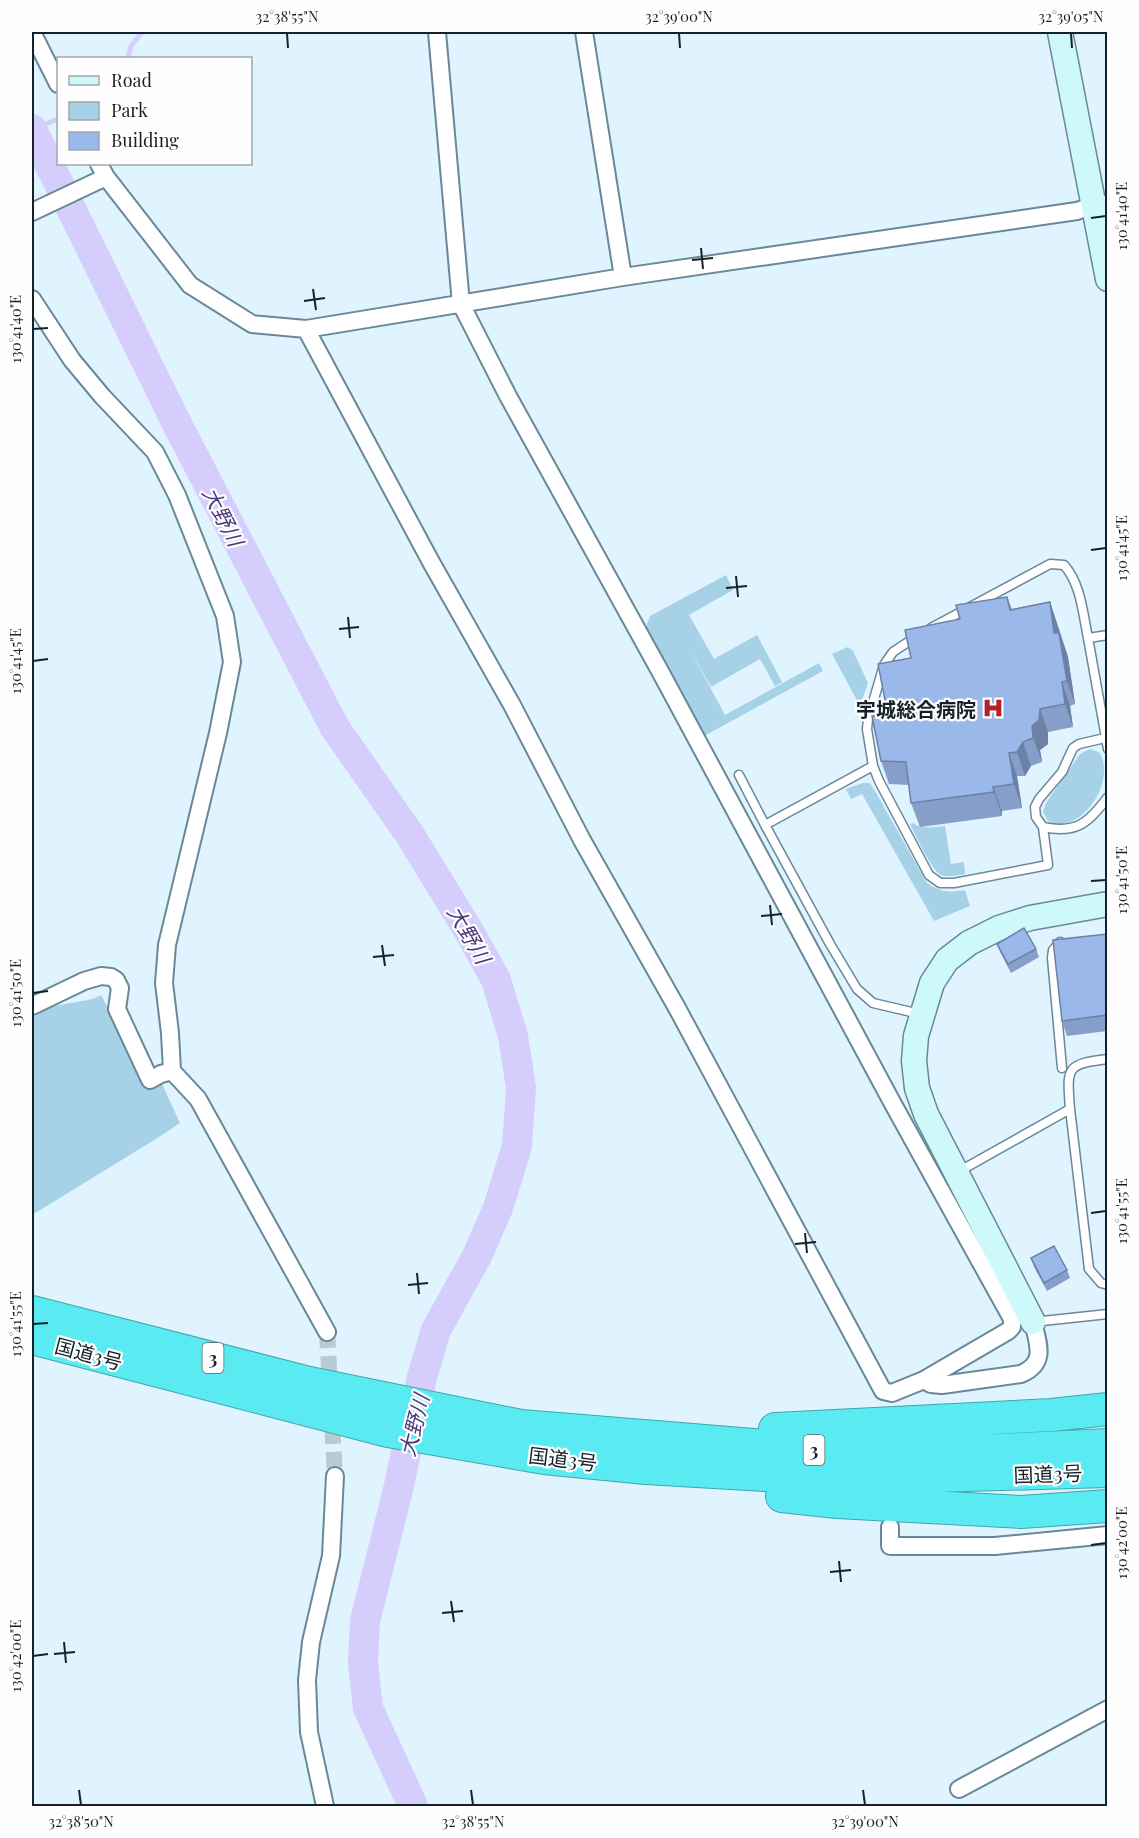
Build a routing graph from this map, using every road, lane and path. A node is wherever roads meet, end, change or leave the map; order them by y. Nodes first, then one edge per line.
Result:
1 (32, 32) edge
2 (437, 32) edge
3 (584, 32) edge
4 (1060, 32) edge
5 (57, 82) edge
6 (100, 175) edge
7 (1100, 205) edge
8 (33, 212) edge
9 (623, 277) junction
10 (1107, 279) edge
11 (32, 299) edge
12 (461, 304) junction
13 (306, 329) junction
14 (1107, 635) edge
15 (1088, 638) junction
16 (1105, 738) junction
17 (1107, 749) edge
18 (873, 766) junction
19 (739, 776) dead end
20 (1107, 797) edge
21 (765, 825) junction
22 (1043, 827) junction
23 (1107, 904) edge
24 (1064, 939) edge
25 (32, 1006) edge
26 (922, 1015) junction
27 (1107, 1059) edge
28 (1062, 1068) dead end
29 (172, 1071) junction
30 (1070, 1109) junction
31 (956, 1174) junction
32 (1107, 1285) edge
33 (32, 1312) edge
34 (1107, 1314) edge
35 (1033, 1322) junction
36 (327, 1332) tunnel mouth
37 (32, 1338) edge
38 (924, 1380) junction
39 (1107, 1408) edge
40 (528, 1438) junction
41 (1107, 1445) edge
42 (1107, 1471) edge
43 (334, 1476) tunnel mouth
44 (1107, 1506) edge
45 (890, 1527) dead end
46 (1107, 1535) edge
47 (1107, 1709) edge
48 (959, 1789) dead end
49 (325, 1806) edge

1 - 5 street
2 - 12 street
3 - 9 street
4 - 7 street
6 - 8 street
6 - 13 street
7 - 9 street
7 - 10 street
9 - 12 street
11 - 29 street
12 - 13 street
12 - 38 street
13 - 38 street
14 - 15 lane
15 - 16 lane
15 - 18 lane
16 - 17 lane
16 - 22 lane
18 - 21 lane
18 - 22 lane
19 - 21 lane
20 - 22 lane
21 - 26 lane
23 - 26 street
24 - 28 lane
25 - 29 street
26 - 31 street
27 - 30 lane
29 - 36 street
30 - 31 lane
30 - 32 lane
31 - 35 street
33 - 40 highway, 国道3号 / 3
34 - 35 lane
35 - 38 street
37 - 40 highway, 国道3号 / 3
39 - 40 highway
40 - 41 highway, 国道3号 / 3
40 - 42 highway, 国道3号 / 3
40 - 44 highway
43 - 49 street
45 - 46 street
47 - 48 street

